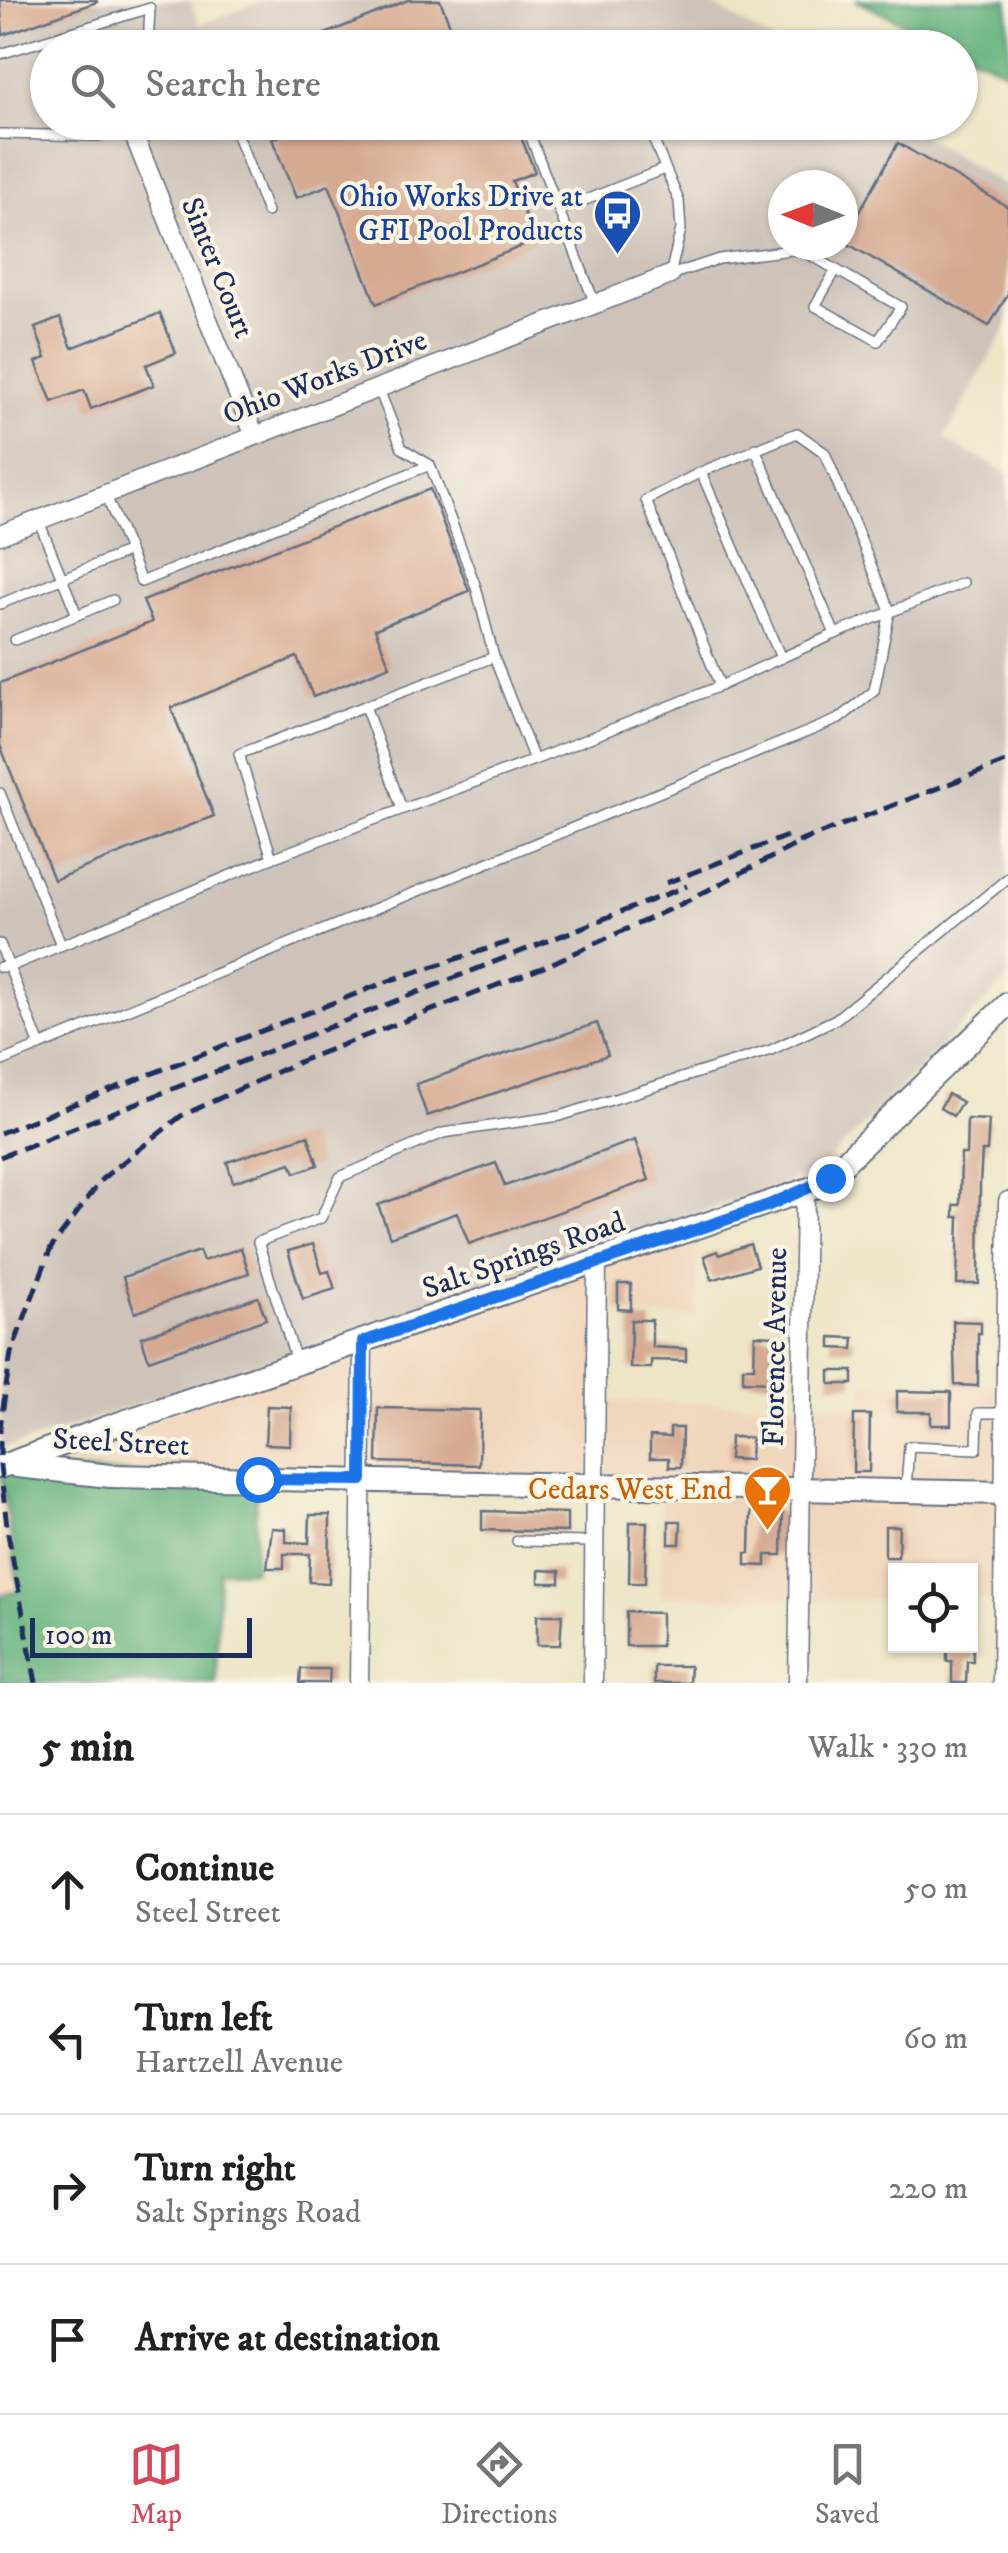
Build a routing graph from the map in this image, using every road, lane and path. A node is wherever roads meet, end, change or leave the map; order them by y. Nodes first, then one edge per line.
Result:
1 (149, 4) edge
2 (72, 30) edge
3 (148, 30) edge
4 (30, 44) edge
5 (0, 54) edge
6 (0, 134) edge
7 (30, 135) edge
8 (136, 140) edge
9 (240, 140) edge
10 (532, 140) edge
11 (653, 140) edge
12 (664, 169) junction
13 (560, 210) junction
14 (268, 212) dead end
15 (836, 270) junction
16 (670, 276) junction
17 (595, 304) junction
18 (378, 387) junction
19 (254, 434) junction
20 (755, 448) junction
21 (430, 465) junction
22 (701, 472) junction
23 (106, 493) junction
24 (38, 519) junction
25 (0, 534) edge
26 (128, 550) junction
27 (63, 578) junction
28 (963, 583) dead end
29 (113, 600) dead end
30 (0, 604) edge
31 (890, 611) junction
32 (78, 615) junction
33 (835, 634) junction
34 (15, 640) dead end
35 (494, 657) junction
36 (781, 658) junction
37 (720, 686) junction
38 (365, 706) junction
39 (534, 760) junction
40 (0, 793) edge
41 (402, 809) junction
42 (272, 858) junction
43 (1008, 878) edge
44 (0, 944) edge
45 (61, 945) junction
46 (4, 967) edge
47 (1008, 1004) edge
48 (40, 1046) junction
49 (0, 1062) edge
50 (804, 1191) junction
51 (1008, 1201) edge
52 (597, 1262) junction
53 (363, 1342) junction
54 (298, 1364) junction
55 (1006, 1413) edge
56 (6, 1466) edge
57 (362, 1480) junction
58 (595, 1485) junction
59 (802, 1490) junction
60 (906, 1492) junction
61 (1006, 1493) edge
62 (517, 1541) dead end
63 (595, 1542) junction
64 (359, 1683) edge
65 (593, 1683) edge
66 (798, 1683) edge
67 (1002, 1683) edge

1 - 2 lane
1 - 3 lane
4 - 5 lane
6 - 7 lane
8 - 19 street, Sinter Court
9 - 14 lane
10 - 13 lane
11 - 12 lane
12 - 13 lane
12 - 16 lane
13 - 17 lane
15 - 15 lane
15 - 16 lane
16 - 17 street, Ohio Works Drive
17 - 18 street, Ohio Works Drive
18 - 19 street, Ohio Works Drive
18 - 21 lane
19 - 23 street, Ohio Works Drive
20 - 22 lane
20 - 31 lane
20 - 33 lane
21 - 26 lane
21 - 35 lane
22 - 36 lane
22 - 37 lane
23 - 24 street, Ohio Works Drive
23 - 26 lane
24 - 25 street, Ohio Works Drive
24 - 27 lane
26 - 27 lane
27 - 30 lane
27 - 32 lane
28 - 31 lane
29 - 32 lane
31 - 33 lane
31 - 48 lane
32 - 34 lane
33 - 36 lane
35 - 38 lane
35 - 39 lane
36 - 37 lane
37 - 39 lane
38 - 41 lane
38 - 42 lane
39 - 41 lane
40 - 45 lane
41 - 42 lane
42 - 45 lane
43 - 54 lane
44 - 46 lane
45 - 46 lane
46 - 48 lane
47 - 50 street, Salt Springs Road
48 - 49 lane
50 - 52 street, Salt Springs Road
50 - 59 street, Florence Avenue
51 - 55 street
52 - 53 street, Salt Springs Road
52 - 58 street
53 - 54 street, Salt Springs Road
53 - 57 street
54 - 56 street, Salt Springs Road
55 - 60 lane
55 - 61 street
56 - 57 street, Steel Street
57 - 58 street, Steel Street
57 - 64 street
58 - 59 street, Steel Street
58 - 63 street
59 - 60 street, Steel Street
59 - 66 street, Florence Avenue
60 - 61 street, Steel Street
61 - 67 street
62 - 63 lane
63 - 65 street

